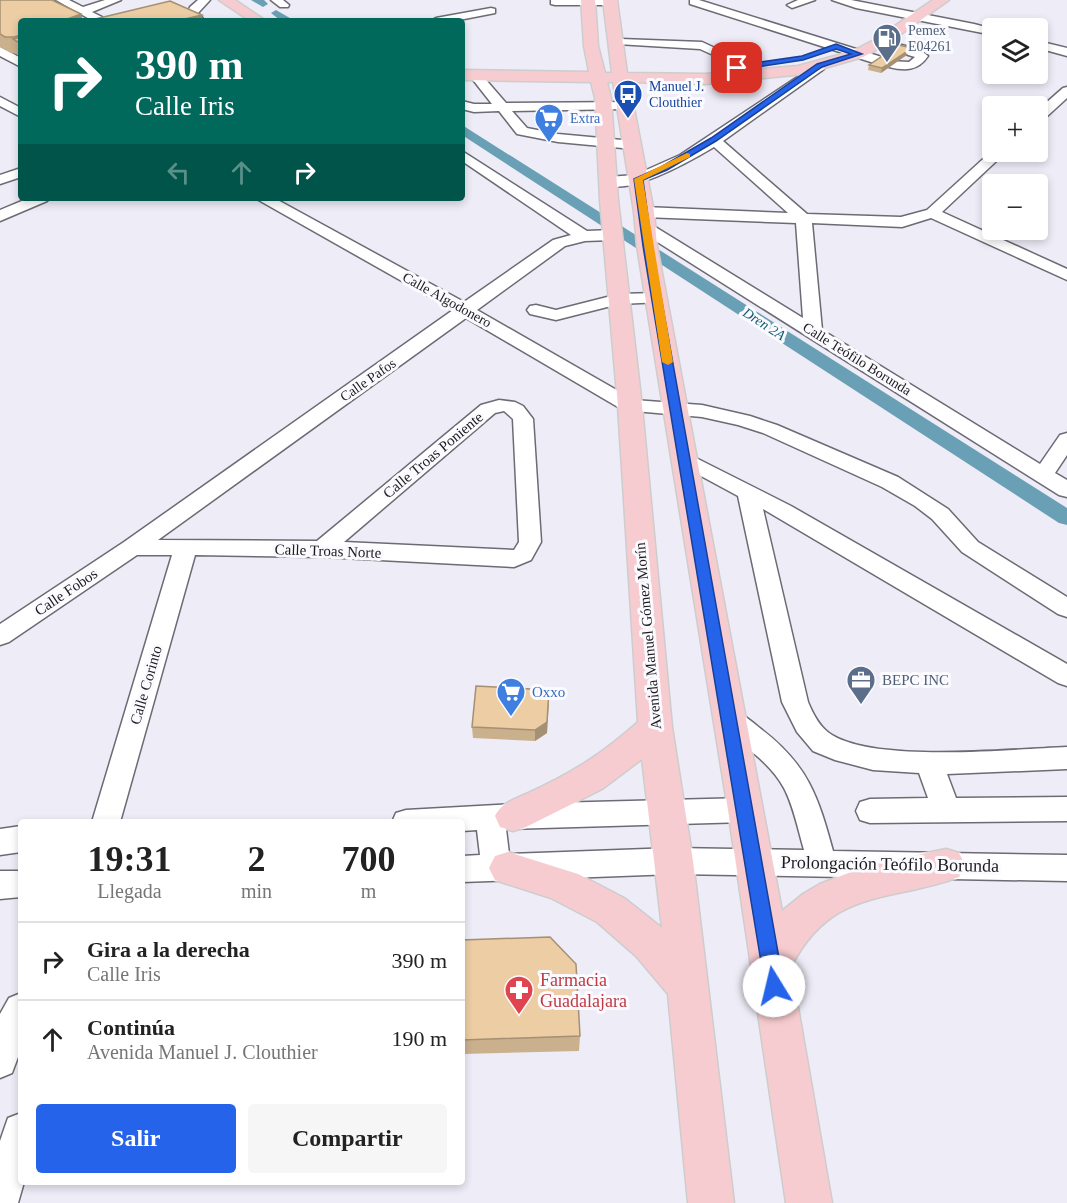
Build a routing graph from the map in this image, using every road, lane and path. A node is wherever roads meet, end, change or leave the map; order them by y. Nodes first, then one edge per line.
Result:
1 (116, 0) edge
2 (206, 0) edge
3 (226, 0) edge
4 (810, 0) edge
5 (837, 0) edge
6 (914, 0) edge
7 (942, 0) edge
8 (589, 1) edge
9 (610, 1) edge
10 (66, 2) edge
11 (555, 2) dead end
12 (694, 2) edge
13 (792, 5) dead end
14 (84, 6) edge
15 (491, 10) dead end
16 (895, 12) junction
17 (918, 16) junction
18 (97, 18) edge
19 (197, 18) edge
20 (233, 18) edge
21 (254, 18) edge
22 (451, 18) edge
23 (873, 26) dead end
24 (982, 29) edge
25 (855, 36) dead end
26 (620, 42) junction
27 (879, 43) junction
28 (591, 46) junction
29 (836, 46) junction
30 (1048, 47) edge
31 (0, 51) edge
32 (1067, 52) edge
33 (574, 54) dead end
34 (858, 54) junction
35 (673, 57) dead end
36 (732, 58) junction
37 (542, 61) dead end
38 (18, 62) edge
39 (0, 64) edge
40 (820, 66) junction
41 (750, 67) junction
42 (700, 69) junction
43 (472, 73) edge
44 (598, 73) junction
45 (619, 73) junction
46 (495, 77) junction
47 (1067, 91) edge
48 (4, 97) edge
49 (603, 102) junction
50 (626, 105) junction
51 (465, 106) edge
52 (501, 106) junction
53 (1048, 108) edge
54 (18, 110) edge
55 (714, 140) junction
56 (606, 144) junction
57 (633, 145) junction
58 (465, 156) edge
59 (988, 162) edge
60 (18, 173) edge
61 (638, 179) junction
62 (0, 180) edge
63 (35, 201) edge
64 (268, 201) edge
65 (932, 213) junction
66 (0, 216) edge
67 (605, 216) junction
68 (804, 219) junction
69 (646, 229) junction
70 (1067, 275) edge
71 (655, 288) junction
72 (619, 299) junction
73 (536, 310) dead end
74 (466, 311) junction
75 (813, 331) junction
76 (630, 405) junction
77 (676, 410) junction
78 (1067, 439) edge
79 (684, 458) junction
80 (1042, 475) junction
81 (1067, 490) edge
82 (748, 492) junction
83 (132, 547) junction
84 (186, 548) junction
85 (322, 549) junction
86 (523, 555) joint
87 (1067, 608) edge
88 (0, 636) edge
89 (1067, 676) edge
90 (729, 719) junction
91 (655, 726) junction
92 (1067, 758) edge
93 (928, 762) junction
94 (1067, 809) edge
95 (746, 810) junction
96 (947, 810) junction
97 (668, 811) junction
98 (870, 811) dead end
99 (502, 817) junction
100 (107, 819) edge
101 (464, 819) edge
102 (18, 839) edge
103 (0, 842) edge
104 (674, 861) junction
105 (754, 862) junction
106 (822, 863) junction
107 (946, 865) junction
108 (502, 868) junction
109 (1067, 868) edge
110 (465, 869) edge
111 (18, 884) edge
112 (0, 885) edge
113 (771, 965) junction
114 (689, 990) junction
115 (18, 1014) edge
116 (0, 1061) edge
117 (18, 1141) edge
118 (0, 1201) edge
119 (711, 1203) edge
120 (809, 1203) edge

1 - 14 street
2 - 19 street
2 - 20 main road
3 - 21 main road
4 - 13 street
5 - 16 street
6 - 16 main road
7 - 17 main road
8 - 9 street
8 - 11 street
8 - 28 main road, Avenida Manuel Gómez Morín
9 - 26 main road
10 - 14 street
12 - 29 street
14 - 18 street
15 - 22 street
16 - 17 street
16 - 23 main road
17 - 24 street
17 - 27 main road
25 - 29 main road
26 - 35 street
26 - 36 street
26 - 42 main road
26 - 45 main road
27 - 34 main road
27 - 34 street
28 - 33 main road
28 - 44 main road, Avenida Manuel Gómez Morín
29 - 34 street
29 - 41 main road
30 - 32 street
31 - 38 street
34 - 40 main road
36 - 41 street
36 - 42 street
37 - 43 main road
38 - 39 street
40 - 42 main road
40 - 55 street, Calle Pafos
41 - 42 main road
42 - 45 main road
42 - 50 main road
43 - 44 main road
43 - 46 main road
43 - 52 street
44 - 45 main road
44 - 46 main road
44 - 49 main road, Avenida Manuel Gómez Morín
45 - 50 main road
46 - 49 main road
47 - 53 street
48 - 54 street
49 - 50 street
49 - 52 street
49 - 56 main road, Avenida Manuel Gómez Morín
50 - 57 main road
51 - 52 street
52 - 56 street
55 - 61 street, Calle Pafos
55 - 68 street
56 - 57 street
56 - 67 main road, Avenida Manuel Gómez Morín
57 - 61 main road
58 - 67 street
59 - 65 street
60 - 62 street
61 - 67 street, Calle Pafos
61 - 69 main road
63 - 66 street
64 - 74 street, Calle Algodonero
65 - 68 street
65 - 70 street
67 - 72 main road, Avenida Manuel Gómez Morín
67 - 74 street, Calle Pafos
68 - 69 street
68 - 75 street
69 - 71 main road
69 - 75 street, Calle Teófilo Borunda
71 - 72 street
71 - 77 main road
72 - 73 street
72 - 76 main road, Avenida Manuel Gómez Morín
74 - 76 street, Calle Algodonero
74 - 83 street, Calle Pafos
75 - 80 street, Calle Teófilo Borunda
76 - 77 street
76 - 91 main road, Avenida Manuel Gómez Morín
77 - 79 main road
77 - 87 street
78 - 80 street
79 - 82 street
79 - 90 main road
80 - 81 street, Calle Teófilo Borunda
82 - 89 street
82 - 93 street
83 - 84 street, Calle Troas Norte
83 - 88 street, Calle Fobos
84 - 85 street, Calle Troas Norte
84 - 100 street, Calle Corinto
85 - 86 street, Calle Troas Norte
85 - 86 street, Calle Troas Poniente
90 - 95 main road
90 - 106 street
91 - 97 main road, Avenida Manuel Gómez Morín
91 - 99 main road
92 - 93 street
93 - 96 street
94 - 96 street
95 - 97 street
95 - 105 main road
96 - 98 street
97 - 99 street
97 - 104 main road, Avenida Manuel Gómez Morín
99 - 101 street
99 - 108 street
102 - 103 street
104 - 105 street, Prolongación Teófilo Borunda
104 - 108 street, Prolongación Teófilo Borunda
104 - 114 main road, Avenida Manuel Gómez Morín
105 - 106 street, Prolongación Teófilo Borunda
105 - 113 main road
106 - 107 street, Prolongación Teófilo Borunda
107 - 109 street, Prolongación Teófilo Borunda
107 - 113 main road
108 - 110 street, Prolongación Teófilo Borunda
108 - 114 main road
111 - 112 street
113 - 120 main road
114 - 119 main road, Avenida Manuel Gómez Morín
115 - 116 street
117 - 118 street

